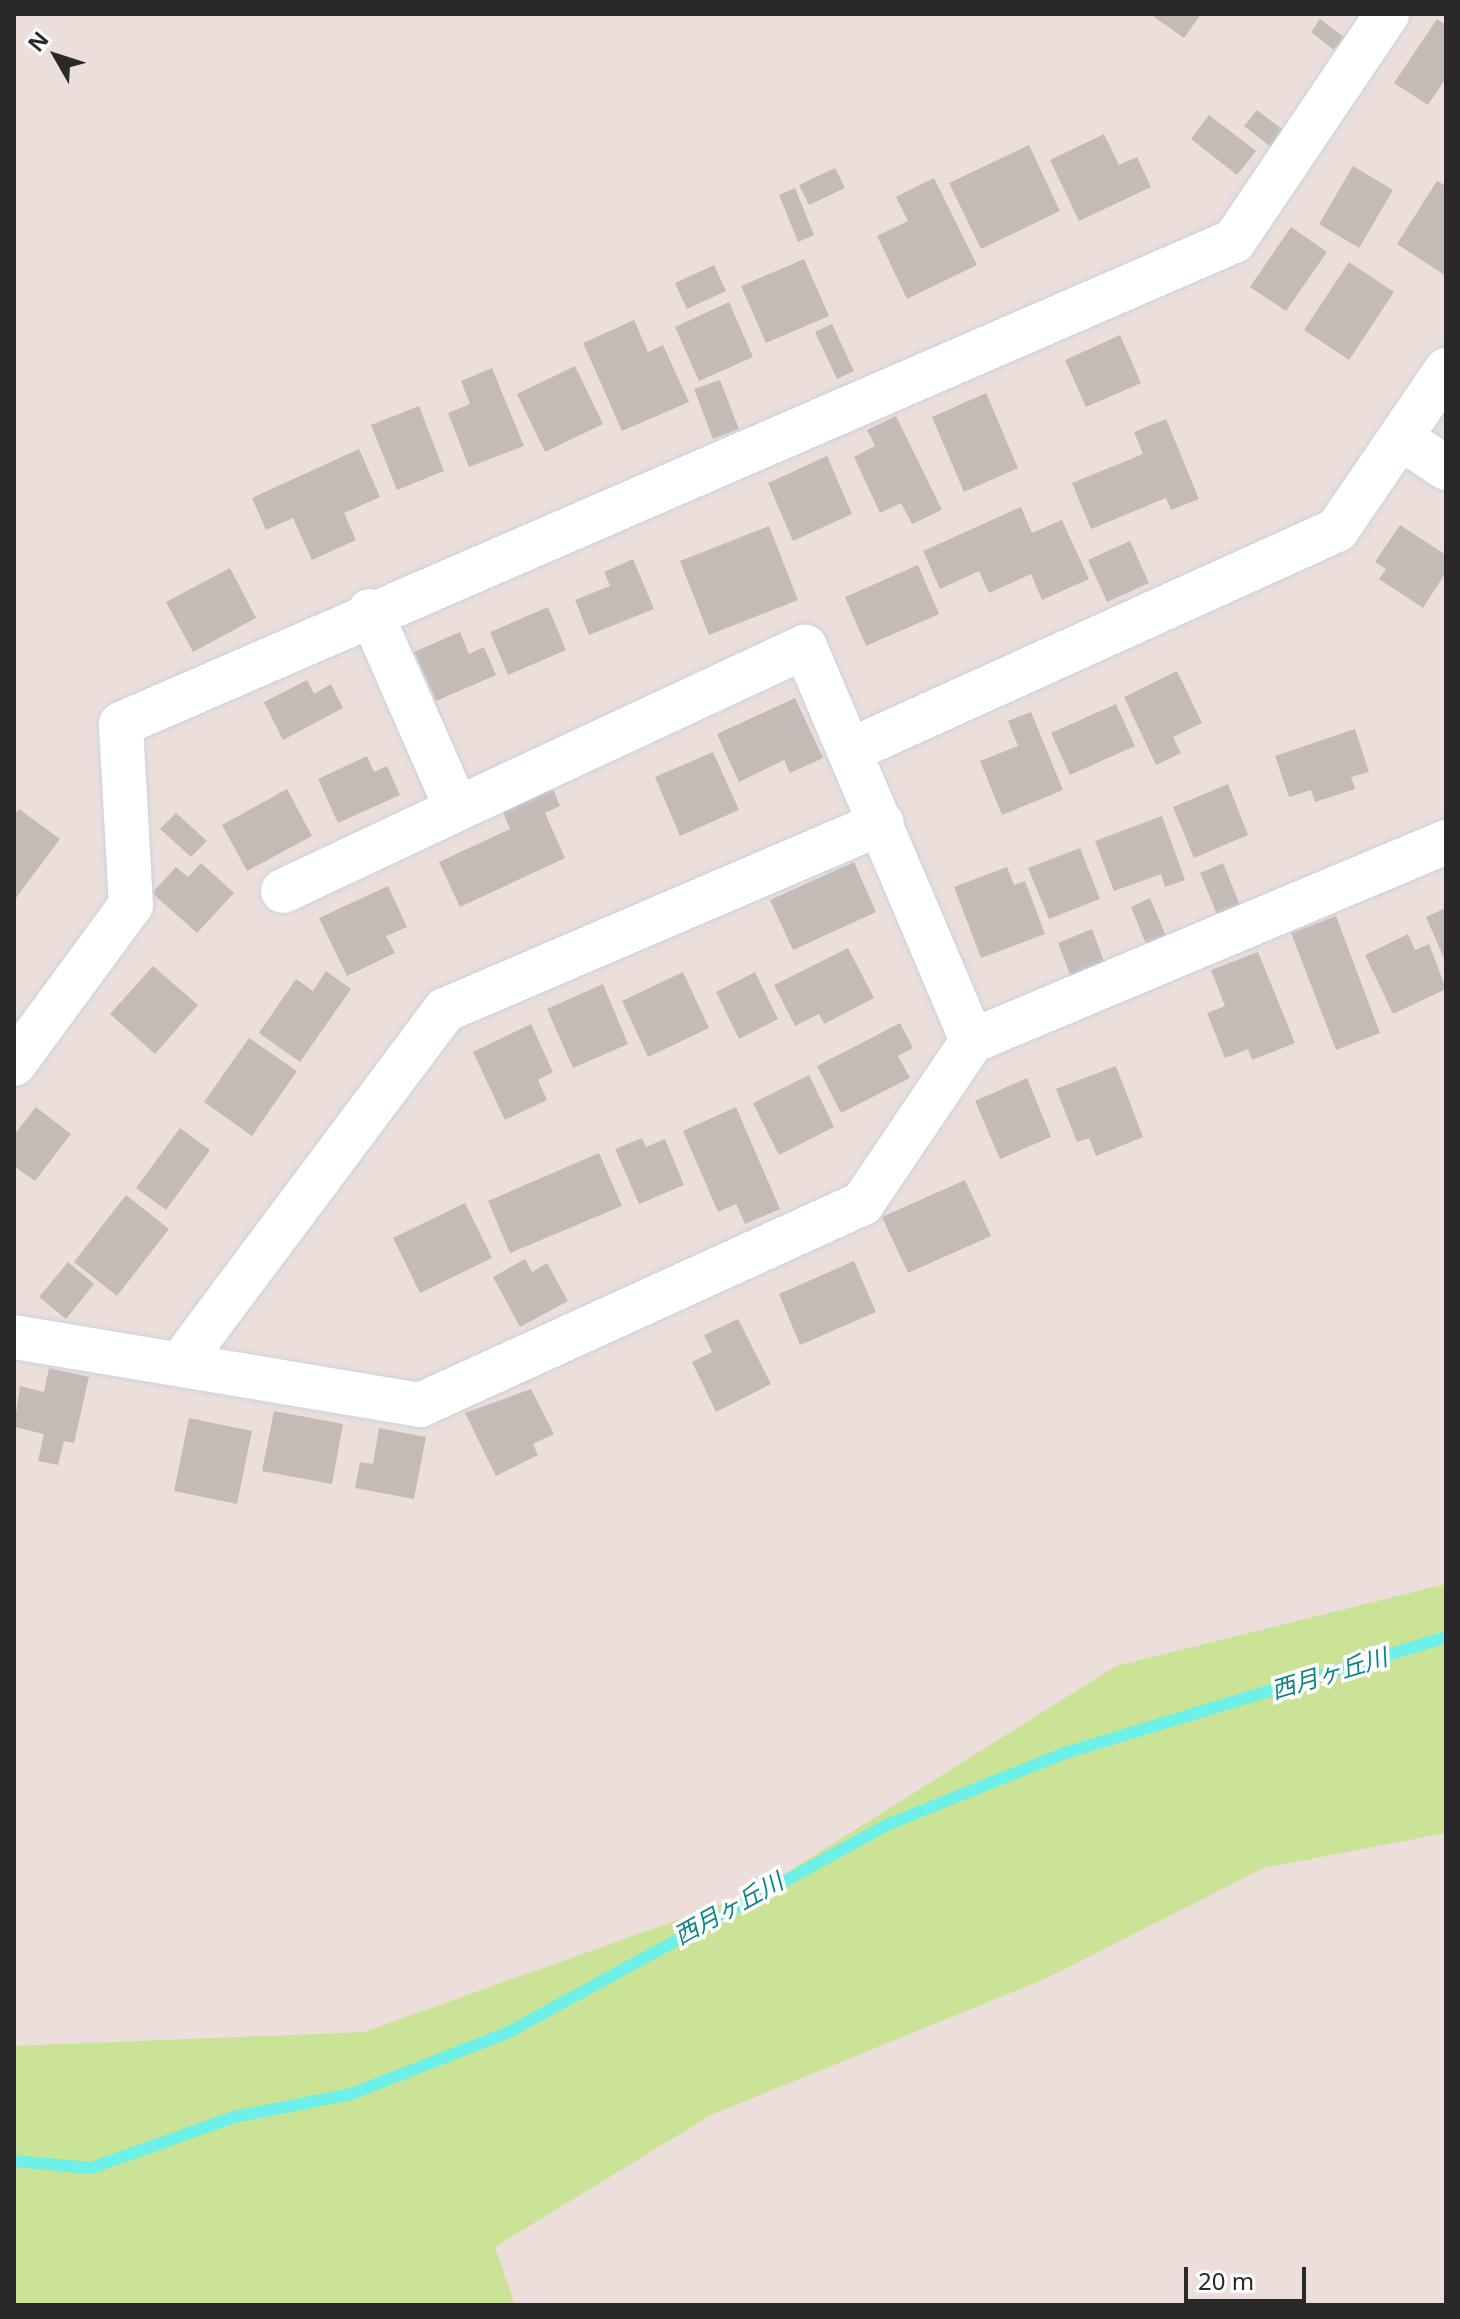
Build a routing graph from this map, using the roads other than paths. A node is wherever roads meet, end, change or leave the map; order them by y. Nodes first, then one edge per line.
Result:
1 (1387, 14) edge
2 (1446, 370) edge
3 (1401, 438) junction
4 (1446, 468) edge
5 (370, 611) junction
6 (851, 750) junction
7 (457, 809) junction
8 (882, 823) junction
9 (1446, 842) edge
10 (283, 891) dead end
11 (972, 1041) junction
12 (14, 1064) edge
13 (14, 1337) edge
14 (180, 1364) junction

1 - 5 street
2 - 3 street
3 - 4 street
3 - 6 street
5 - 7 street
5 - 12 street
6 - 7 street
6 - 8 street
7 - 10 street
8 - 11 street
8 - 14 street
9 - 11 street
11 - 14 street
13 - 14 street

